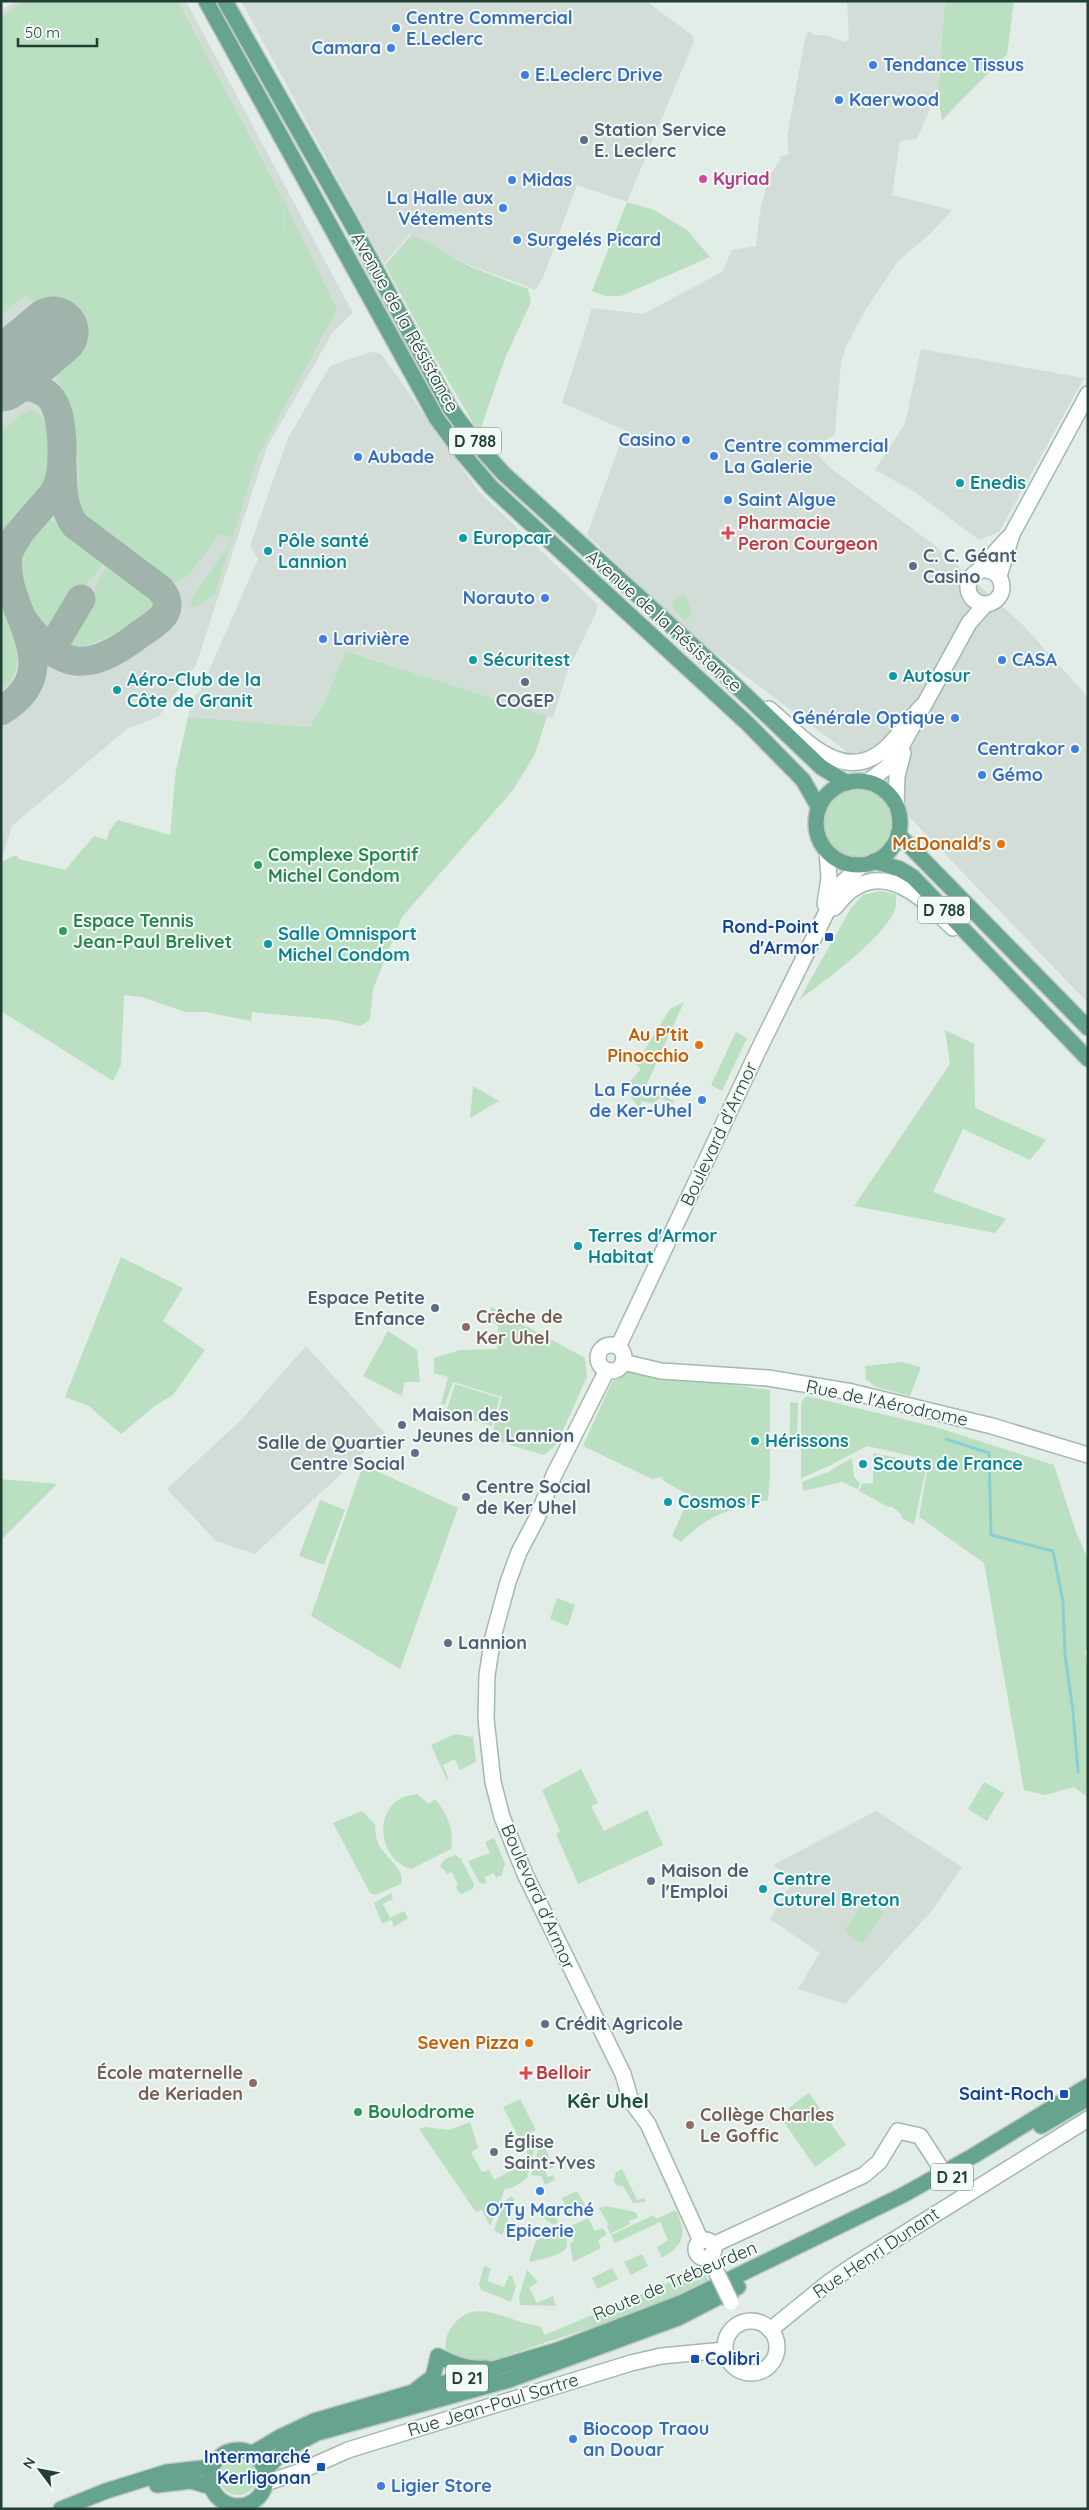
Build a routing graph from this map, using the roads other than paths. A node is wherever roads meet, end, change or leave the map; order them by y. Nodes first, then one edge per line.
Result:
1 (206, 1) edge
2 (225, 1) edge
3 (1088, 394) edge
4 (1012, 534) junction
5 (979, 570) junction
6 (999, 576) junction
7 (968, 593) junction
8 (986, 605) junction
9 (712, 663) junction
10 (936, 680) junction
11 (921, 707) junction
12 (866, 782) junction
13 (847, 783) junction
14 (896, 806) junction
15 (819, 808) junction
16 (898, 834) junction
17 (827, 851) junction
18 (868, 863) junction
19 (822, 923) junction
20 (1004, 974) junction
21 (1088, 1028) edge
22 (1088, 1059) edge
23 (618, 1347) junction
24 (624, 1362) junction
25 (607, 1370) junction
26 (1088, 1454) edge
27 (1088, 2086) edge
28 (1088, 2098) edge
29 (1088, 2119) edge
30 (944, 2173) junction
31 (709, 2253) junction
32 (740, 2323) junction
33 (770, 2330) junction
34 (725, 2350) junction
35 (507, 2365) junction
36 (407, 2394) junction
37 (253, 2453) junction
38 (212, 2467) junction
39 (266, 2476) junction
40 (211, 2487) junction
41 (62, 2509) edge
42 (79, 2509) edge

1 - 15 main road, Avenue de la Résistance / D 788
2 - 9 main road, Avenue de la Résistance / D 788
3 - 4 main road
4 - 5 main road
4 - 6 main road
5 - 6 main road
5 - 7 main road
6 - 8 main road
7 - 8 main road
7 - 10 main road
8 - 10 main road
9 - 11 main road
9 - 13 main road, Avenue de la Résistance / D 788
10 - 11 main road
11 - 12 main road
11 - 14 main road
12 - 13 main road
12 - 14 main road
13 - 15 main road
14 - 16 main road
15 - 17 main road
16 - 18 main road
16 - 21 main road, D 788
17 - 18 main road
17 - 19 main road, Boulevard d'Armor
18 - 19 main road, Boulevard d'Armor
18 - 20 main road, D 788
19 - 20 main road
19 - 23 main road, Boulevard d'Armor
20 - 22 main road, D 788
23 - 24 main road
23 - 25 main road
24 - 25 main road
24 - 26 main road, Rue de l'Aérodrome
25 - 31 main road, Boulevard d'Armor
27 - 30 main road, Route de Trébeurden / D 21
28 - 39 main road, Route de Trébeurden / D 21
29 - 33 main road, Rue Henri Dunant
30 - 31 main road
30 - 35 main road, Route de Trébeurden / D 21
31 - 32 main road, Boulevard d'Armor, bridge
32 - 33 main road
32 - 34 main road
33 - 34 main road
34 - 39 main road, Rue Jean-Paul Sartre
35 - 36 main road, Route de Trébeurden / D 21
35 - 36 main road
36 - 37 main road, Route de Trébeurden / D 21
37 - 38 main road
37 - 39 main road
38 - 40 main road
38 - 41 main road
39 - 40 main road
40 - 42 main road

